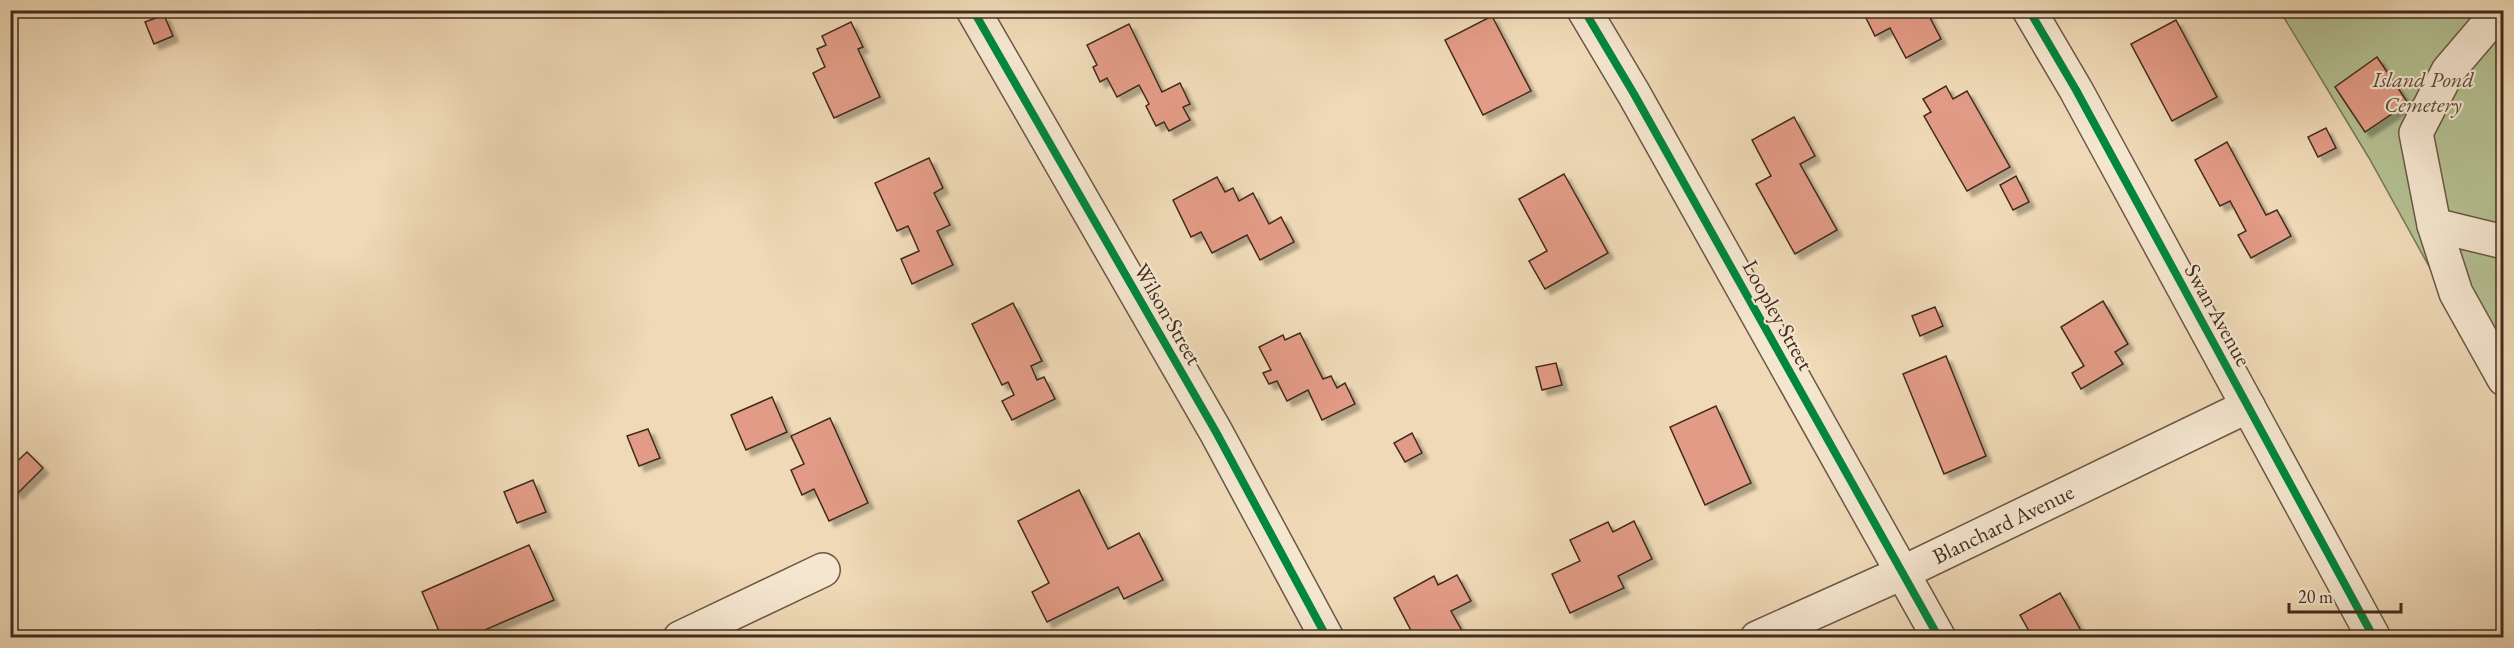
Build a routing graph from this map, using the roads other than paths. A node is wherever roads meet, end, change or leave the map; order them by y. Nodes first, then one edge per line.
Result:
1 (973, 10) edge
2 (1584, 10) edge
3 (2028, 10) edge
4 (2500, 10) edge
5 (2434, 225) junction
6 (2504, 243) edge
7 (2504, 380) edge
8 (2248, 406) junction
9 (823, 570) dead end
10 (1902, 573) junction
11 (680, 638) edge
12 (1327, 638) edge
13 (1757, 638) edge
14 (1939, 638) edge
15 (2374, 638) edge

1 - 12 street, Wilson Street
2 - 10 street, Loopley Street
3 - 8 street, Swan Avenue
4 - 5 street
5 - 6 street
5 - 7 street
8 - 10 street, Blanchard Avenue
8 - 15 street, Swan Avenue
9 - 11 street
10 - 13 street, Blanchard Avenue
10 - 14 street, Loopley Street

